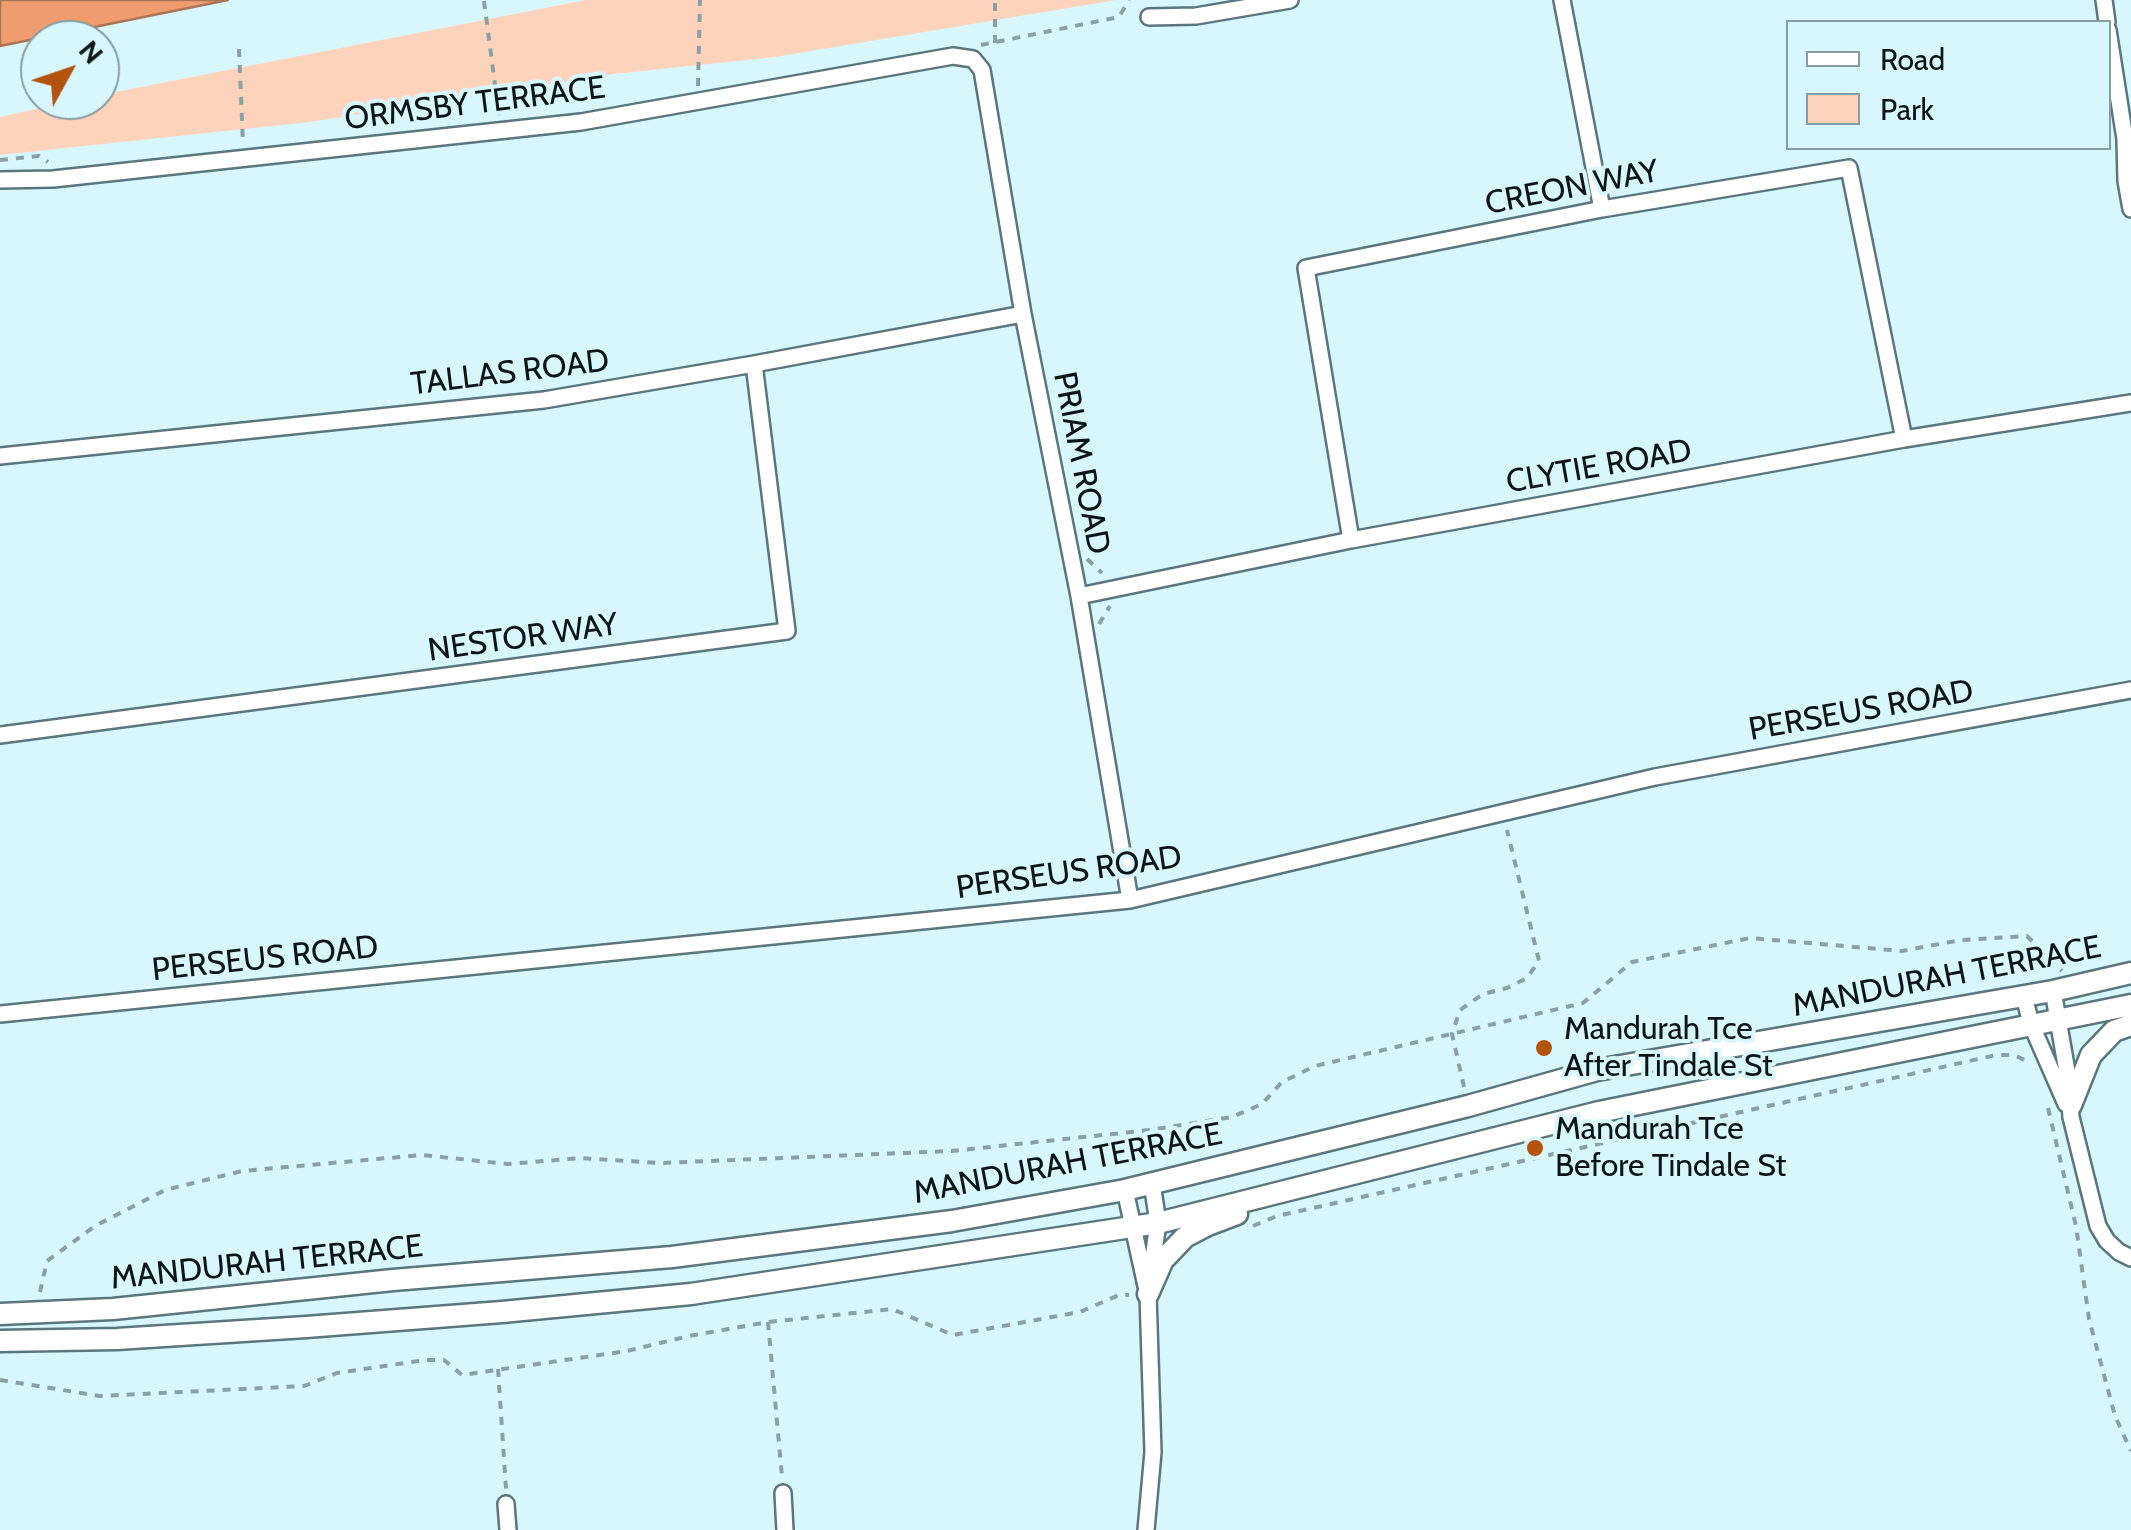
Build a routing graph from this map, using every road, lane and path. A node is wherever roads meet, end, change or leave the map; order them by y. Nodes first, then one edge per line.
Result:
1 (700, 0) edge
2 (996, 0) edge
3 (1129, 0) edge
4 (1290, 0) edge
5 (1562, 0) edge
6 (484, 2) edge
7 (1148, 17) dead end
8 (994, 43) junction
9 (2111, 44) edge
10 (980, 45) dead end
11 (238, 49) dead end
12 (953, 56) joint
13 (698, 86) dead end
14 (500, 120) dead end
15 (2128, 146) edge
16 (243, 148) dead end
17 (0, 160) edge
18 (58, 168) dead end
19 (0, 180) edge
20 (1602, 209) junction
21 (2131, 209) edge
22 (1024, 314) junction
23 (754, 364) junction
24 (2131, 403) edge
25 (1904, 438) junction
26 (0, 456) edge
27 (1351, 540) junction
28 (1080, 596) junction
29 (2131, 690) edge
30 (0, 736) edge
31 (1506, 825) dead end
32 (1130, 900) junction
33 (2131, 973) edge
34 (2076, 985) junction
35 (2053, 991) junction
36 (2024, 996) junction
37 (2131, 1006) edge
38 (0, 1014) edge
39 (2059, 1019) junction
40 (2030, 1024) junction
41 (2131, 1025) edge
42 (1452, 1034) junction
43 (2049, 1067) junction
44 (2045, 1093) dead end
45 (1468, 1106) junction
46 (2071, 1111) junction
47 (1478, 1142) junction
48 (1487, 1169) junction
49 (1152, 1183) junction
50 (1125, 1190) junction
51 (1268, 1195) junction
52 (1158, 1222) junction
53 (1132, 1226) junction
54 (1246, 1230) dead end
55 (2131, 1258) edge
56 (1148, 1294) junction
57 (35, 1311) junction
58 (0, 1314) edge
59 (768, 1322) junction
60 (0, 1341) edge
61 (498, 1369) junction
62 (0, 1380) edge
63 (2131, 1452) edge
64 (783, 1493) joint
65 (506, 1504) joint
66 (508, 1530) edge
67 (785, 1530) edge
68 (1146, 1530) edge

1 - 13 path
2 - 8 path
3 - 8 path
4 - 7 street
5 - 20 street
6 - 14 path
8 - 10 path
9 - 15 street
11 - 16 path
12 - 19 street, ORMSBY TERRACE
12 - 22 street, PRIAM ROAD
15 - 21 street
17 - 18 path
20 - 25 street, CREON WAY
20 - 27 street, CREON WAY
22 - 23 street, TALLAS ROAD
22 - 28 street, PRIAM ROAD
23 - 26 street, TALLAS ROAD
23 - 30 street, NESTOR WAY
24 - 25 street, CLYTIE ROAD
25 - 27 street, CLYTIE ROAD
27 - 28 street, CLYTIE ROAD
28 - 32 street, PRIAM ROAD
29 - 32 street, PERSEUS ROAD
31 - 42 path
32 - 38 street, PERSEUS ROAD
33 - 34 main road, MANDURAH TERRACE
34 - 35 main road, MANDURAH TERRACE
34 - 42 path
35 - 36 main road, MANDURAH TERRACE
35 - 39 street
36 - 40 street
36 - 45 main road, MANDURAH TERRACE
37 - 39 main road, MANDURAH TERRACE
39 - 40 main road, MANDURAH TERRACE
39 - 46 street
40 - 43 street
40 - 47 main road, MANDURAH TERRACE
41 - 46 main road
42 - 45 path
42 - 57 path
43 - 46 street
43 - 48 path
44 - 63 path
45 - 49 main road, MANDURAH TERRACE
46 - 55 street
47 - 48 path
47 - 51 main road, MANDURAH TERRACE
48 - 54 path
49 - 50 main road, MANDURAH TERRACE
49 - 52 street
50 - 53 street
50 - 57 main road, MANDURAH TERRACE
51 - 52 main road, MANDURAH TERRACE
51 - 56 main road
52 - 53 main road, MANDURAH TERRACE
52 - 56 street
53 - 56 street
53 - 60 main road, MANDURAH TERRACE
56 - 59 path
56 - 68 street
57 - 58 main road, MANDURAH TERRACE
59 - 61 path
59 - 64 path
61 - 62 path
61 - 65 path
64 - 67 street
65 - 66 street

